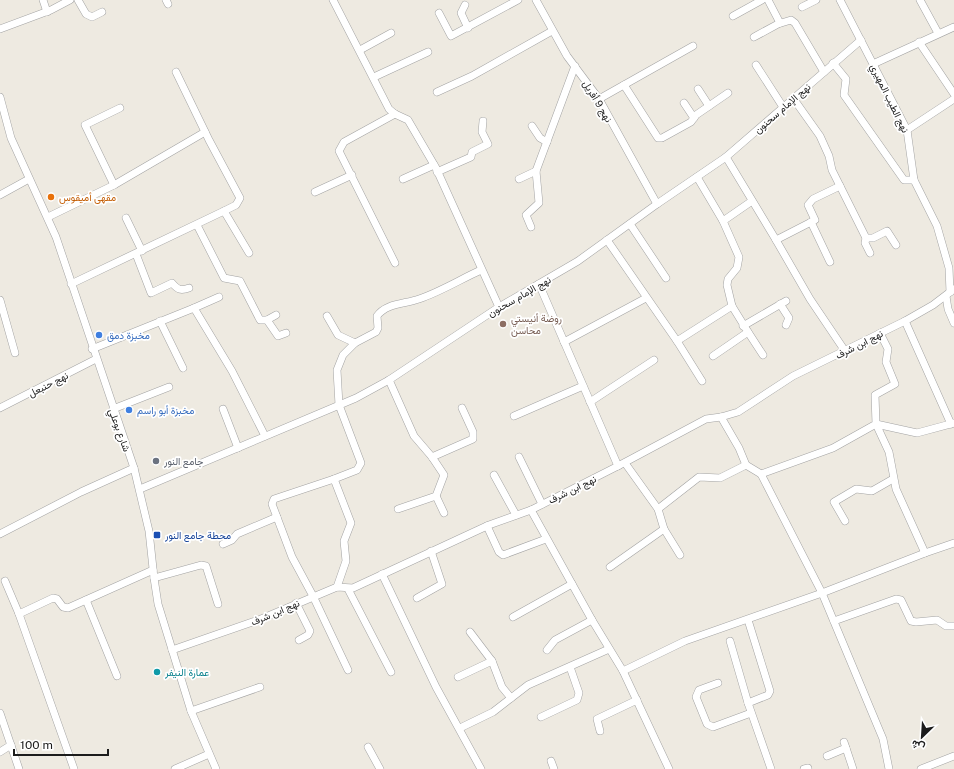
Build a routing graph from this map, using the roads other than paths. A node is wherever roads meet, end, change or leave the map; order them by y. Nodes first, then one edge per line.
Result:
1 (43, 0) edge
2 (70, 0) edge
3 (78, 0) edge
4 (333, 0) edge
5 (518, 0) edge
6 (536, 0) edge
7 (762, 0) edge
8 (768, 0) edge
9 (816, 0) edge
10 (840, 0) edge
11 (920, 0) edge
12 (465, 5) dead end
13 (802, 7) dead end
14 (47, 12) junction
15 (102, 12) dead end
16 (439, 13) dead end
17 (733, 16) dead end
18 (780, 24) junction
19 (954, 27) edge
20 (468, 28) junction
21 (0, 29) edge
22 (552, 31) junction
23 (390, 33) dead end
24 (938, 33) junction
25 (754, 37) dead end
26 (861, 40) junction
27 (919, 42) junction
28 (692, 46) dead end
29 (360, 50) junction
30 (428, 52) dead end
31 (833, 63) junction
32 (873, 64) junction
33 (756, 65) dead end
34 (575, 66) junction
35 (176, 72) dead end
36 (824, 72) junction
37 (374, 77) junction
38 (624, 85) junction
39 (698, 90) dead end
40 (437, 92) dead end
41 (728, 93) dead end
42 (954, 94) edge
43 (0, 97) edge
44 (793, 98) junction
45 (954, 98) edge
46 (599, 99) junction
47 (684, 103) dead end
48 (709, 106) junction
49 (783, 107) junction
50 (120, 108) dead end
51 (2, 114) edge
52 (395, 114) junction
53 (694, 118) junction
54 (483, 121) dead end
55 (532, 126) dead end
56 (907, 130) junction
57 (205, 132) junction
58 (547, 142) junction
59 (726, 157) junction
60 (435, 168) junction
61 (536, 171) junction
62 (352, 174) junction
63 (697, 177) junction
64 (29, 179) junction
65 (519, 179) dead end
66 (403, 180) dead end
67 (914, 180) junction
68 (114, 185) junction
69 (840, 186) junction
70 (315, 192) dead end
71 (0, 195) edge
72 (752, 201) junction
73 (657, 204) junction
74 (224, 211) junction
75 (48, 216) junction
76 (126, 218) dead end
77 (723, 221) junction
78 (811, 222) junction
79 (630, 224) junction
80 (197, 225) junction
81 (531, 227) dead end
82 (866, 238) junction
83 (607, 240) junction
84 (776, 240) junction
85 (896, 246) dead end
86 (139, 253) junction
87 (249, 253) dead end
88 (870, 253) dead end
89 (830, 262) dead end
90 (395, 263) dead end
91 (481, 270) junction
92 (666, 278) dead end
93 (71, 284) junction
94 (539, 284) junction
95 (189, 288) dead end
96 (950, 292) edge
97 (219, 297) dead end
98 (646, 298) junction
99 (0, 300) edge
100 (732, 306) junction
101 (499, 307) junction
102 (194, 308) junction
103 (276, 315) dead end
104 (327, 316) dead end
105 (267, 320) junction
106 (905, 320) junction
107 (160, 321) junction
108 (954, 324) edge
109 (786, 325) dead end
110 (743, 326) junction
111 (748, 332) junction
112 (286, 333) dead end
113 (880, 333) junction
114 (677, 341) junction
115 (355, 342) junction
116 (564, 342) junction
117 (92, 349) junction
118 (846, 351) junction
119 (15, 353) dead end
120 (763, 355) dead end
121 (713, 356) dead end
122 (96, 359) junction
123 (654, 360) dead end
124 (183, 368) dead end
125 (389, 380) junction
126 (702, 381) dead end
127 (583, 386) junction
128 (169, 387) dead end
129 (590, 402) junction
130 (339, 405) junction
131 (0, 408) edge
132 (462, 408) dead end
133 (113, 409) junction
134 (223, 409) dead end
135 (514, 416) dead end
136 (721, 417) junction
137 (876, 424) junction
138 (953, 424) edge
139 (265, 436) junction
140 (238, 448) junction
141 (432, 457) junction
142 (519, 457) dead end
143 (622, 464) junction
144 (746, 465) junction
145 (134, 468) junction
146 (761, 474) junction
147 (494, 475) dead end
148 (893, 478) junction
149 (334, 479) junction
150 (140, 489) junction
151 (436, 496) junction
152 (542, 504) junction
153 (398, 509) dead end
154 (658, 509) junction
155 (531, 510) junction
156 (444, 513) dead end
157 (516, 515) junction
158 (277, 517) junction
159 (845, 521) dead end
160 (487, 526) junction
161 (664, 529) junction
162 (0, 534) edge
163 (546, 539) junction
164 (954, 543) edge
165 (223, 544) dead end
166 (431, 551) junction
167 (925, 553) junction
168 (680, 556) dead end
169 (610, 567) dead end
170 (153, 570) junction
171 (382, 574) junction
172 (154, 578) junction
173 (5, 581) dead end
174 (572, 584) junction
175 (337, 587) junction
176 (348, 589) junction
177 (822, 593) junction
178 (312, 596) junction
179 (417, 598) dead end
180 (86, 600) junction
181 (296, 603) junction
182 (218, 604) dead end
183 (19, 614) junction
184 (512, 617) dead end
185 (592, 620) junction
186 (748, 620) junction
187 (834, 621) junction
188 (954, 626) edge
189 (470, 632) dead end
190 (299, 640) dead end
191 (730, 641) dead end
192 (610, 649) junction
193 (172, 650) junction
194 (547, 650) dead end
195 (492, 661) junction
196 (570, 667) junction
197 (348, 670) dead end
198 (623, 671) junction
199 (391, 672) dead end
200 (116, 676) dead end
201 (458, 677) dead end
202 (718, 683) dead end
203 (260, 687) dead end
204 (511, 698) junction
205 (637, 700) junction
206 (748, 703) junction
207 (191, 711) junction
208 (0, 713) edge
209 (751, 713) junction
210 (541, 717) dead end
211 (460, 728) junction
212 (600, 731) dead end
213 (11, 745) junction
214 (368, 747) dead end
215 (0, 752) edge
216 (209, 754) junction
217 (827, 756) dead end
218 (954, 756) edge
219 (551, 761) dead end
220 (19, 769) edge
221 (74, 769) edge
222 (174, 769) edge
223 (216, 769) edge
224 (380, 769) edge
225 (481, 769) edge
226 (554, 769) edge
227 (669, 769) edge
228 (771, 769) edge
229 (853, 769) edge
230 (889, 769) edge
231 (920, 769) edge

1 - 14 street
2 - 14 street
3 - 15 street
4 - 29 street
5 - 20 street
6 - 22 street, نهج 9 أفريل
7 - 17 street
8 - 18 street
9 - 13 street
10 - 26 street, نهج الطيب المهيري
11 - 24 street
12 - 20 street
14 - 21 street
16 - 20 street
18 - 25 street
18 - 36 street
19 - 24 street
22 - 34 street, نهج 9 أفريل
22 - 40 street
23 - 29 street
24 - 27 street
26 - 31 street, نهج الإمام سحنون
26 - 32 street, نهج الطيب المهيري
27 - 32 street
27 - 42 street
28 - 38 street
29 - 37 street
30 - 37 street
31 - 36 street, نهج الإمام سحنون
31 - 67 street
32 - 56 street, نهج الطيب المهيري
33 - 49 street
34 - 46 street, نهج 9 أفريل
34 - 58 street
35 - 57 street
36 - 44 street, نهج الإمام سحنون
37 - 52 street
38 - 46 street
38 - 53 street
39 - 48 street
41 - 48 street
43 - 51 street, شارع بوعلي
44 - 49 street, نهج الإمام سحنون
44 - 69 street
45 - 56 street
46 - 73 street, نهج 9 أفريل
47 - 53 street
48 - 53 street
49 - 59 street, نهج الإمام سحنون
50 - 68 street
51 - 64 street, شارع بوعلي
52 - 60 street
52 - 62 street
54 - 60 street
55 - 58 street
56 - 67 street, نهج الطيب المهيري
57 - 68 street
57 - 74 street
58 - 61 street
59 - 63 street, نهج الإمام سحنون
59 - 72 street
60 - 66 street
60 - 91 street
61 - 65 street
61 - 81 street
62 - 70 street
62 - 90 street
63 - 73 street, نهج الإمام سحنون
63 - 77 street
64 - 71 street
64 - 75 street, شارع بوعلي
67 - 96 street, نهج الطيب المهيري
68 - 75 street
69 - 78 street
69 - 82 street
72 - 77 street
72 - 84 street
73 - 79 street, نهج الإمام سحنون
74 - 80 street
74 - 87 street
75 - 93 street, شارع بوعلي
76 - 86 street
77 - 100 street
78 - 84 street
78 - 89 street
79 - 83 street, نهج الإمام سحنون
79 - 92 street
80 - 86 street
80 - 105 street
82 - 85 street
82 - 88 street
83 - 94 street, نهج الإمام سحنون
83 - 98 street
84 - 118 street
86 - 93 street
86 - 95 street
91 - 101 street
91 - 115 street
93 - 117 street, شارع بوعلي
94 - 101 street, نهج الإمام سحنون
94 - 116 street
96 - 106 street, نهج ابن شرف
96 - 108 street, نهج الطيب المهيري
97 - 102 street
98 - 114 street
98 - 116 street
99 - 119 street
100 - 110 street
100 - 114 street
101 - 125 street, نهج الإمام سحنون
102 - 107 street
102 - 139 street
103 - 105 street
104 - 115 street
105 - 112 street
106 - 113 street, نهج ابن شرف
106 - 138 street
107 - 117 street
107 - 124 street
109 - 110 street
110 - 111 street
111 - 120 street
111 - 121 street
113 - 118 street, نهج ابن شرف
113 - 137 street
114 - 126 street
115 - 130 street
116 - 127 street
117 - 122 street, شارع بوعلي
118 - 136 street, نهج ابن شرف
122 - 131 street, نهج حنبعل
122 - 133 street, شارع بوعلي
123 - 129 street
125 - 130 street, نهج الإمام سحنون
125 - 141 street
127 - 129 street
127 - 135 street
128 - 133 street
129 - 143 street
130 - 139 street, نهج الإمام سحنون
130 - 149 street
132 - 141 street
133 - 145 street, شارع بوعلي
134 - 140 street
136 - 143 street, نهج ابن شرف
136 - 144 street
137 - 138 street
137 - 146 street
137 - 148 street
139 - 140 street, نهج الإمام سحنون
140 - 150 street, نهج الإمام سحنون
141 - 151 street
142 - 152 street
143 - 152 street, نهج ابن شرف
143 - 154 street
144 - 146 street
144 - 154 street
145 - 150 street, شارع بوعلي
145 - 162 street
146 - 177 street
147 - 157 street
148 - 159 street
148 - 167 street
149 - 158 street
149 - 175 street
150 - 170 street, شارع بوعلي
151 - 153 street
151 - 156 street
152 - 155 street, نهج ابن شرف
154 - 161 street
155 - 157 street, نهج ابن شرف
155 - 163 street
157 - 160 street, نهج ابن شرف
158 - 165 street
158 - 178 street
160 - 163 street
160 - 166 street, نهج ابن شرف
161 - 168 street
161 - 169 street
163 - 174 street
164 - 167 street
166 - 171 street, نهج ابن شرف
166 - 179 street
167 - 177 street
170 - 172 street, شارع بوعلي
170 - 180 street
171 - 176 street, نهج ابن شرف
171 - 211 street
172 - 182 street
172 - 193 street, شارع بوعلي
173 - 183 street
174 - 184 street
174 - 185 street
175 - 176 street
175 - 178 street, نهج ابن شرف
176 - 199 street
177 - 186 street
177 - 187 street
178 - 181 street, نهج ابن شرف
178 - 197 street
180 - 183 street
180 - 200 street
181 - 190 street
181 - 193 street, نهج ابن شرف
183 - 221 street
185 - 192 street
185 - 194 street
186 - 198 street
186 - 206 street
187 - 188 street
187 - 230 street
189 - 195 street
191 - 206 street
192 - 196 street
192 - 198 street
193 - 207 street, شارع بوعلي
195 - 201 street
195 - 204 street
196 - 204 street
196 - 210 street
198 - 205 street
202 - 209 street
203 - 207 street
204 - 211 street
205 - 212 street
205 - 227 street
206 - 209 street
207 - 216 street, شارع بوعلي
208 - 213 street
209 - 228 street
211 - 225 street
213 - 215 street
213 - 220 street
214 - 224 street
216 - 222 street
216 - 223 street, شارع بوعلي
217 - 229 street
218 - 231 street
219 - 226 street

